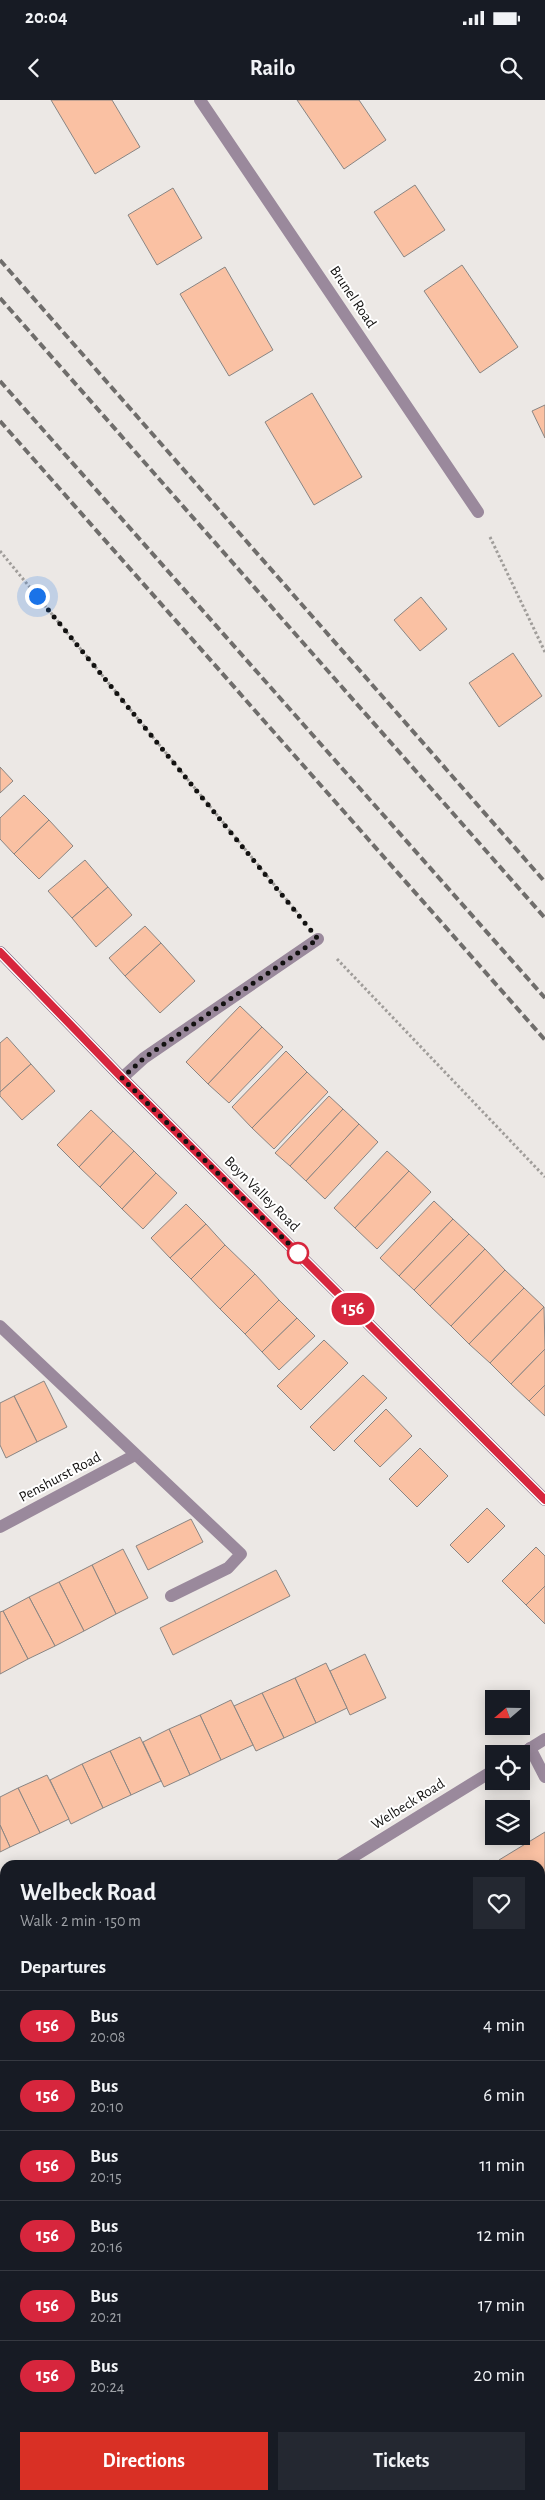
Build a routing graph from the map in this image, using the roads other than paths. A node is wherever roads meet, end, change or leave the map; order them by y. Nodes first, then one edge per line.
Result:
1 (200, 100) edge
2 (478, 512) road end
3 (318, 939) road end
4 (0, 952) edge
5 (122, 1078) junction
6 (0, 1326) edge
7 (135, 1455) junction
8 (545, 1500) edge
9 (0, 1527) edge
10 (171, 1596) dead end
11 (545, 1739) edge
12 (530, 1748) edge
13 (530, 1758) edge
14 (485, 1776) edge
15 (545, 1777) edge
16 (348, 1860) edge

1 - 2 street, Brunel Road
3 - 5 street
4 - 5 street, Boyn Valley Road
5 - 8 street, Boyn Valley Road
6 - 7 street
7 - 9 street, Penshurst Road
7 - 10 street
11 - 12 street
13 - 15 street
14 - 16 street, Welbeck Road

